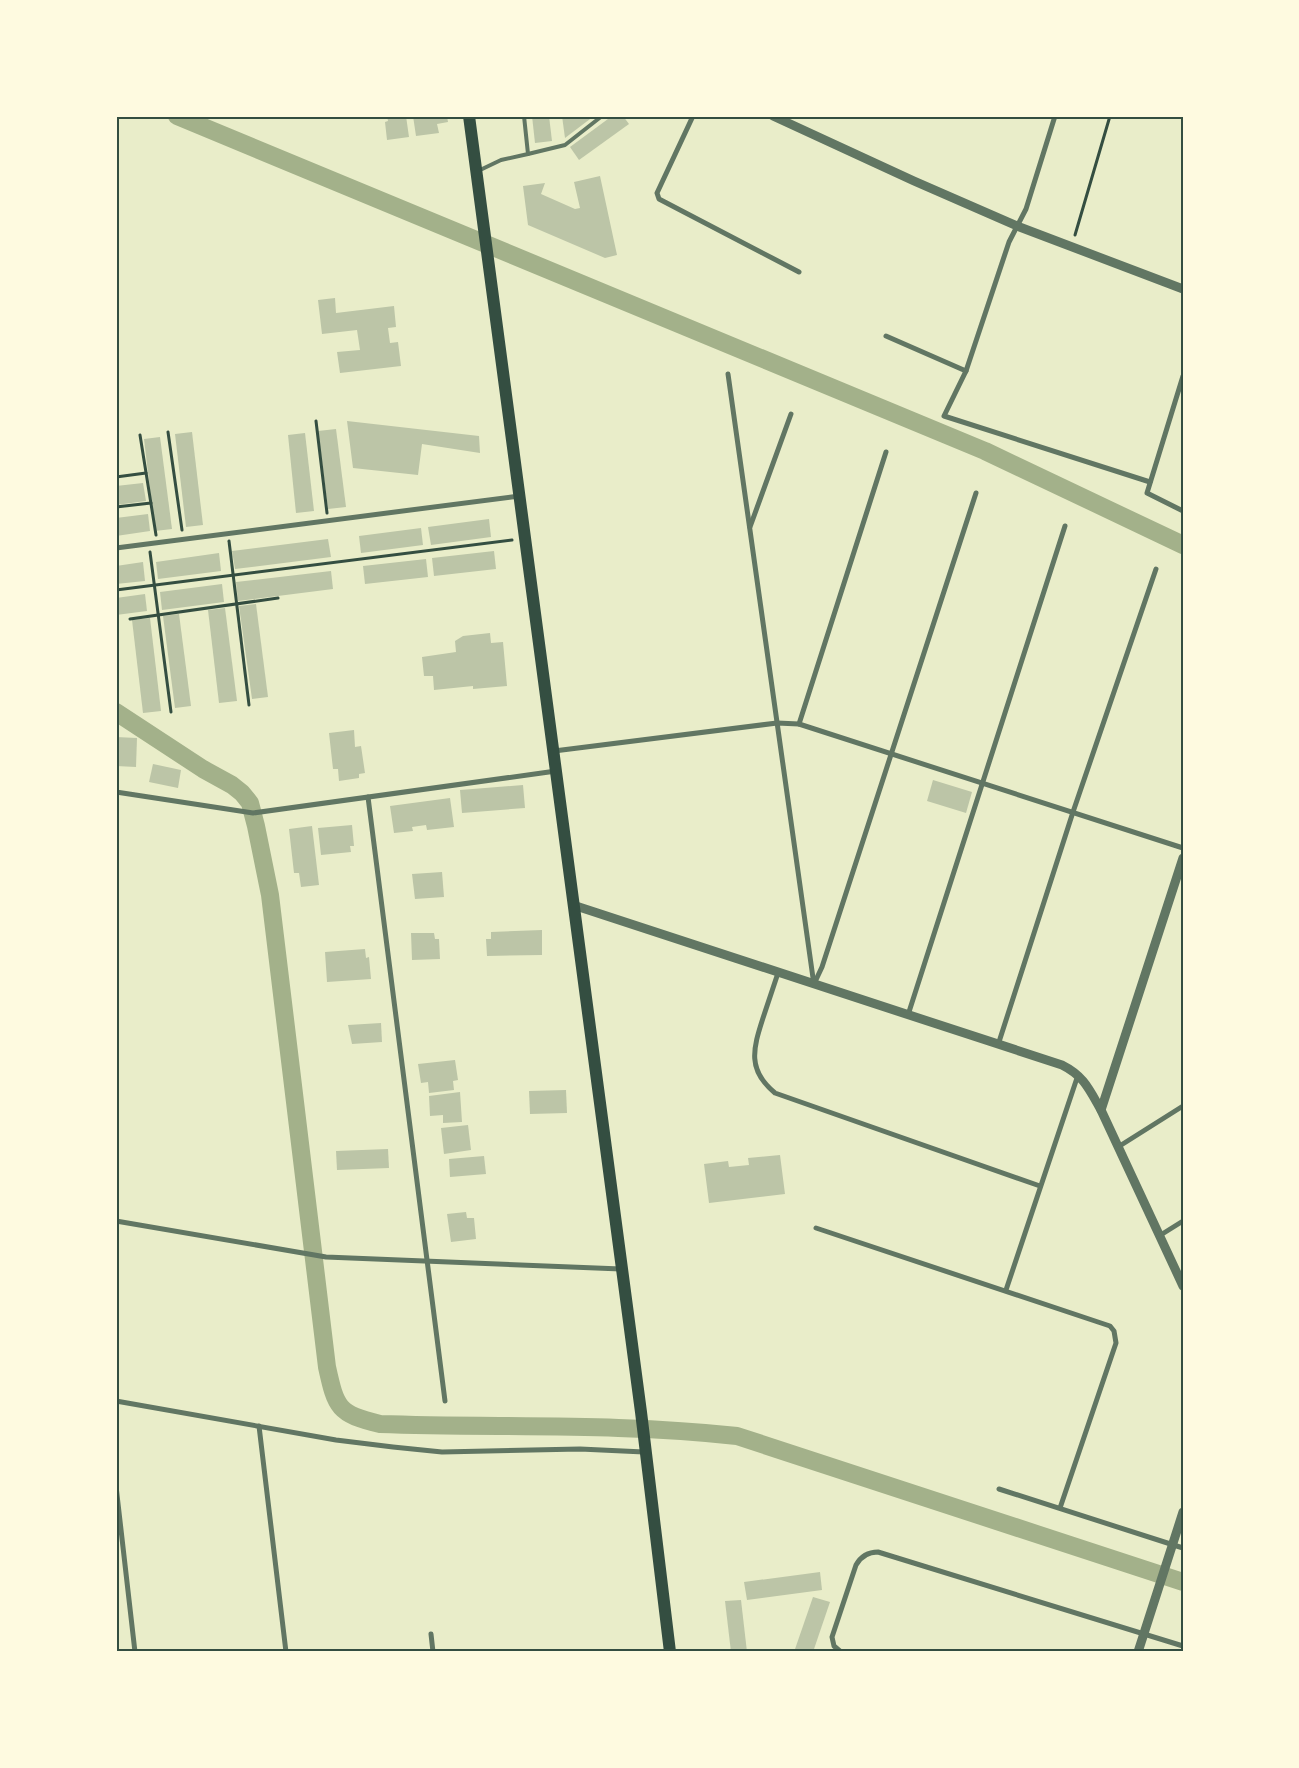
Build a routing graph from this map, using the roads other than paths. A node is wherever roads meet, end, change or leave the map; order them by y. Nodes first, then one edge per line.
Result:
1 (469, 116) edge
2 (524, 116) edge
3 (602, 116) edge
4 (693, 116) edge
5 (773, 116) edge
6 (1055, 116) edge
7 (528, 154) junction
8 (476, 172) junction
9 (1018, 226) junction
10 (799, 272) dead end
11 (1183, 289) edge
12 (886, 336) dead end
13 (966, 371) junction
14 (728, 374) dead end
15 (1183, 376) edge
16 (791, 414) dead end
17 (886, 452) dead end
18 (1150, 482) junction
19 (976, 493) dead end
20 (519, 496) junction
21 (1183, 511) edge
22 (1065, 526) dead end
23 (750, 527) junction
24 (116, 548) edge
25 (1156, 570) dead end
26 (777, 723) junction
27 (799, 724) junction
28 (553, 751) junction
29 (891, 753) junction
30 (556, 771) junction
31 (982, 783) junction
32 (116, 792) edge
33 (368, 797) junction
34 (1073, 812) junction
35 (1183, 848) edge
36 (1183, 858) edge
37 (574, 905) junction
38 (778, 973) junction
39 (814, 985) junction
40 (908, 1015) junction
41 (998, 1044) junction
42 (1078, 1074) junction
43 (1183, 1106) edge
44 (1101, 1110) junction
45 (1118, 1147) junction
46 (1040, 1186) junction
47 (116, 1221) edge
48 (1183, 1221) edge
49 (816, 1228) dead end
50 (1160, 1236) junction
51 (427, 1261) junction
52 (622, 1269) junction
53 (1183, 1286) edge
54 (1006, 1290) junction
55 (116, 1401) edge
56 (446, 1401) dead end
57 (259, 1426) junction
58 (646, 1452) junction
59 (116, 1486) edge
60 (999, 1489) dead end
61 (1060, 1508) junction
62 (1183, 1512) edge
63 (1172, 1544) junction
64 (1183, 1548) edge
65 (1144, 1633) junction
66 (431, 1634) dead end
67 (1183, 1646) edge
68 (135, 1652) edge
69 (286, 1652) edge
70 (433, 1652) edge
71 (670, 1652) edge
72 (841, 1652) edge
73 (1138, 1652) edge

1 - 8 main road
2 - 7 lane
3 - 7 lane
4 - 10 street
5 - 9 street
6 - 9 street
7 - 8 lane
8 - 20 main road
9 - 11 street
9 - 13 street
12 - 13 street
13 - 18 street
14 - 23 street
15 - 18 street
16 - 23 street
17 - 27 street
18 - 21 street
19 - 29 street
20 - 24 street
20 - 28 main road
22 - 31 street
23 - 26 street
25 - 34 street
26 - 27 street
26 - 28 street
26 - 39 street
27 - 29 street
28 - 30 main road
29 - 31 street
29 - 39 street
30 - 33 street
30 - 37 main road
31 - 34 street
31 - 40 street
32 - 33 street
33 - 51 street
34 - 35 street
34 - 41 street
36 - 44 street
37 - 38 street
37 - 52 main road
38 - 39 street
38 - 46 street
39 - 40 street
40 - 41 street
41 - 42 street
42 - 44 street
42 - 46 street
43 - 45 street
44 - 45 street
45 - 50 street
46 - 54 street
47 - 51 street
48 - 50 street
49 - 54 street
50 - 53 street
51 - 52 street
51 - 56 street
52 - 58 main road
54 - 61 street
55 - 57 street
57 - 58 street
57 - 69 street
58 - 71 main road
59 - 68 street
60 - 61 street
61 - 63 street
62 - 63 street
63 - 64 street
63 - 65 street
65 - 67 street
65 - 72 street
65 - 73 street
66 - 70 street

